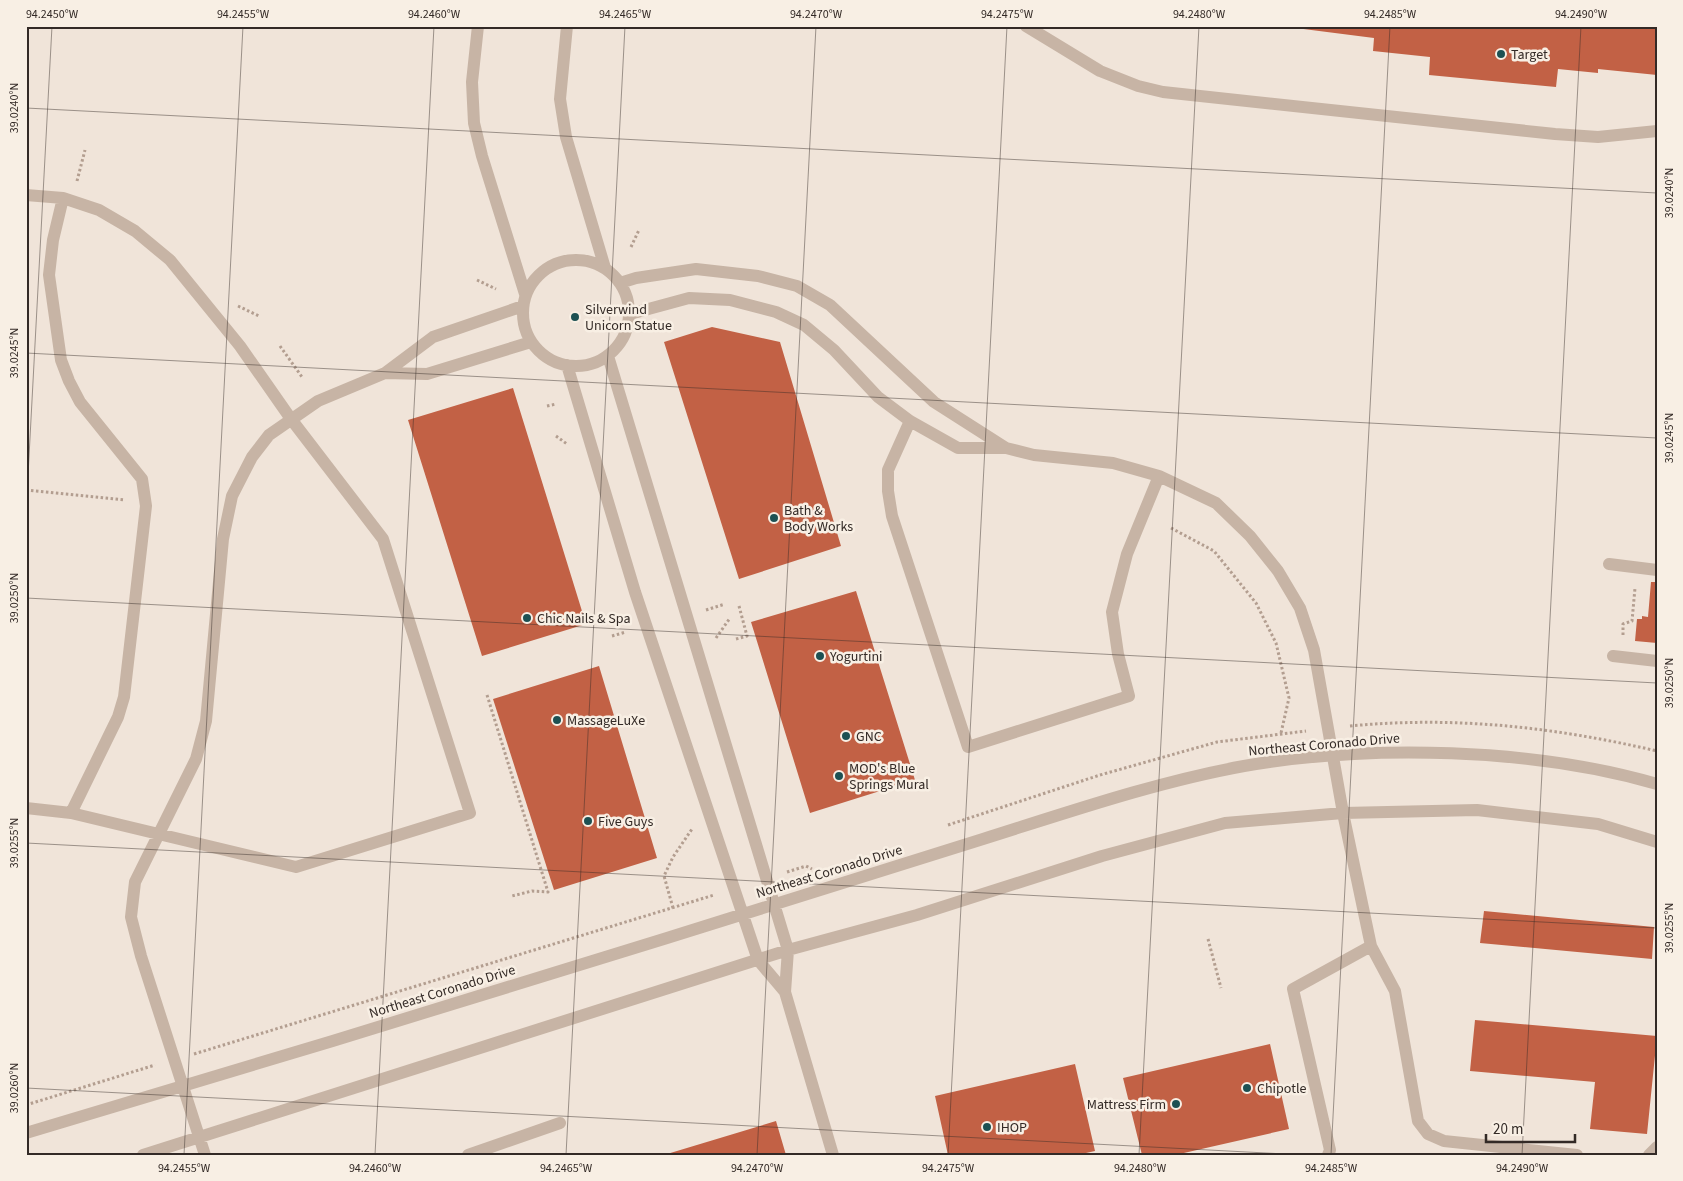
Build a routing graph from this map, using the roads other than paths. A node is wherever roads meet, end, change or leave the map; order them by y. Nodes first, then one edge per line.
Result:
1 (478, 26) edge
2 (567, 26) edge
3 (1026, 26) edge
4 (1657, 131) edge
5 (26, 195) edge
6 (63, 198) junction
7 (605, 268) junction
8 (620, 283) junction
9 (524, 300) junction
10 (630, 314) junction
11 (531, 342) junction
12 (608, 356) junction
13 (566, 365) junction
14 (384, 373) junction
15 (291, 418) junction
16 (910, 421) junction
17 (1006, 448) junction
18 (1159, 476) junction
19 (1609, 564) dead end
20 (1657, 570) edge
21 (1613, 656) dead end
22 (1657, 661) edge
23 (1332, 756) junction
24 (1657, 784) edge
25 (26, 808) edge
26 (71, 813) junction
27 (1343, 813) junction
28 (158, 834) junction
29 (1657, 842) edge
30 (775, 904) junction
31 (743, 914) junction
32 (1371, 946) junction
33 (788, 950) junction
34 (758, 960) junction
35 (785, 992) junction
36 (184, 1085) junction
37 (560, 1123) dead end
38 (26, 1133) edge
39 (202, 1138) junction
40 (1657, 1147) edge
41 (143, 1155) edge
42 (205, 1155) edge
43 (468, 1155) edge
44 (833, 1155) edge
45 (1328, 1155) edge
46 (1577, 1155) edge
47 (1649, 1155) edge

1 - 9 street
2 - 7 street
3 - 4 street
5 - 6 street
6 - 15 street
6 - 26 street
7 - 8 street
7 - 9 street
8 - 10 street
8 - 17 street
9 - 11 street
9 - 14 street
10 - 12 street
10 - 16 street
11 - 13 street
11 - 14 street
12 - 13 street
12 - 30 street
13 - 31 street
14 - 15 street
15 - 28 street
15 - 28 street
16 - 17 street
16 - 18 street
17 - 18 street
18 - 23 street
19 - 20 street
21 - 22 street
23 - 24 street, Northeast Coronado Drive
23 - 27 street
23 - 30 street, Northeast Coronado Drive
25 - 26 street
26 - 28 street
27 - 29 street
27 - 32 street
27 - 33 street
28 - 36 street
30 - 31 street, Northeast Coronado Drive
30 - 33 street
31 - 34 street
31 - 36 street, Northeast Coronado Drive
32 - 45 street
32 - 46 street
33 - 34 street
33 - 35 street
34 - 35 street
34 - 39 street
35 - 44 street
36 - 38 street, Northeast Coronado Drive
36 - 39 street
37 - 43 street
39 - 41 street
39 - 42 street
40 - 47 street

